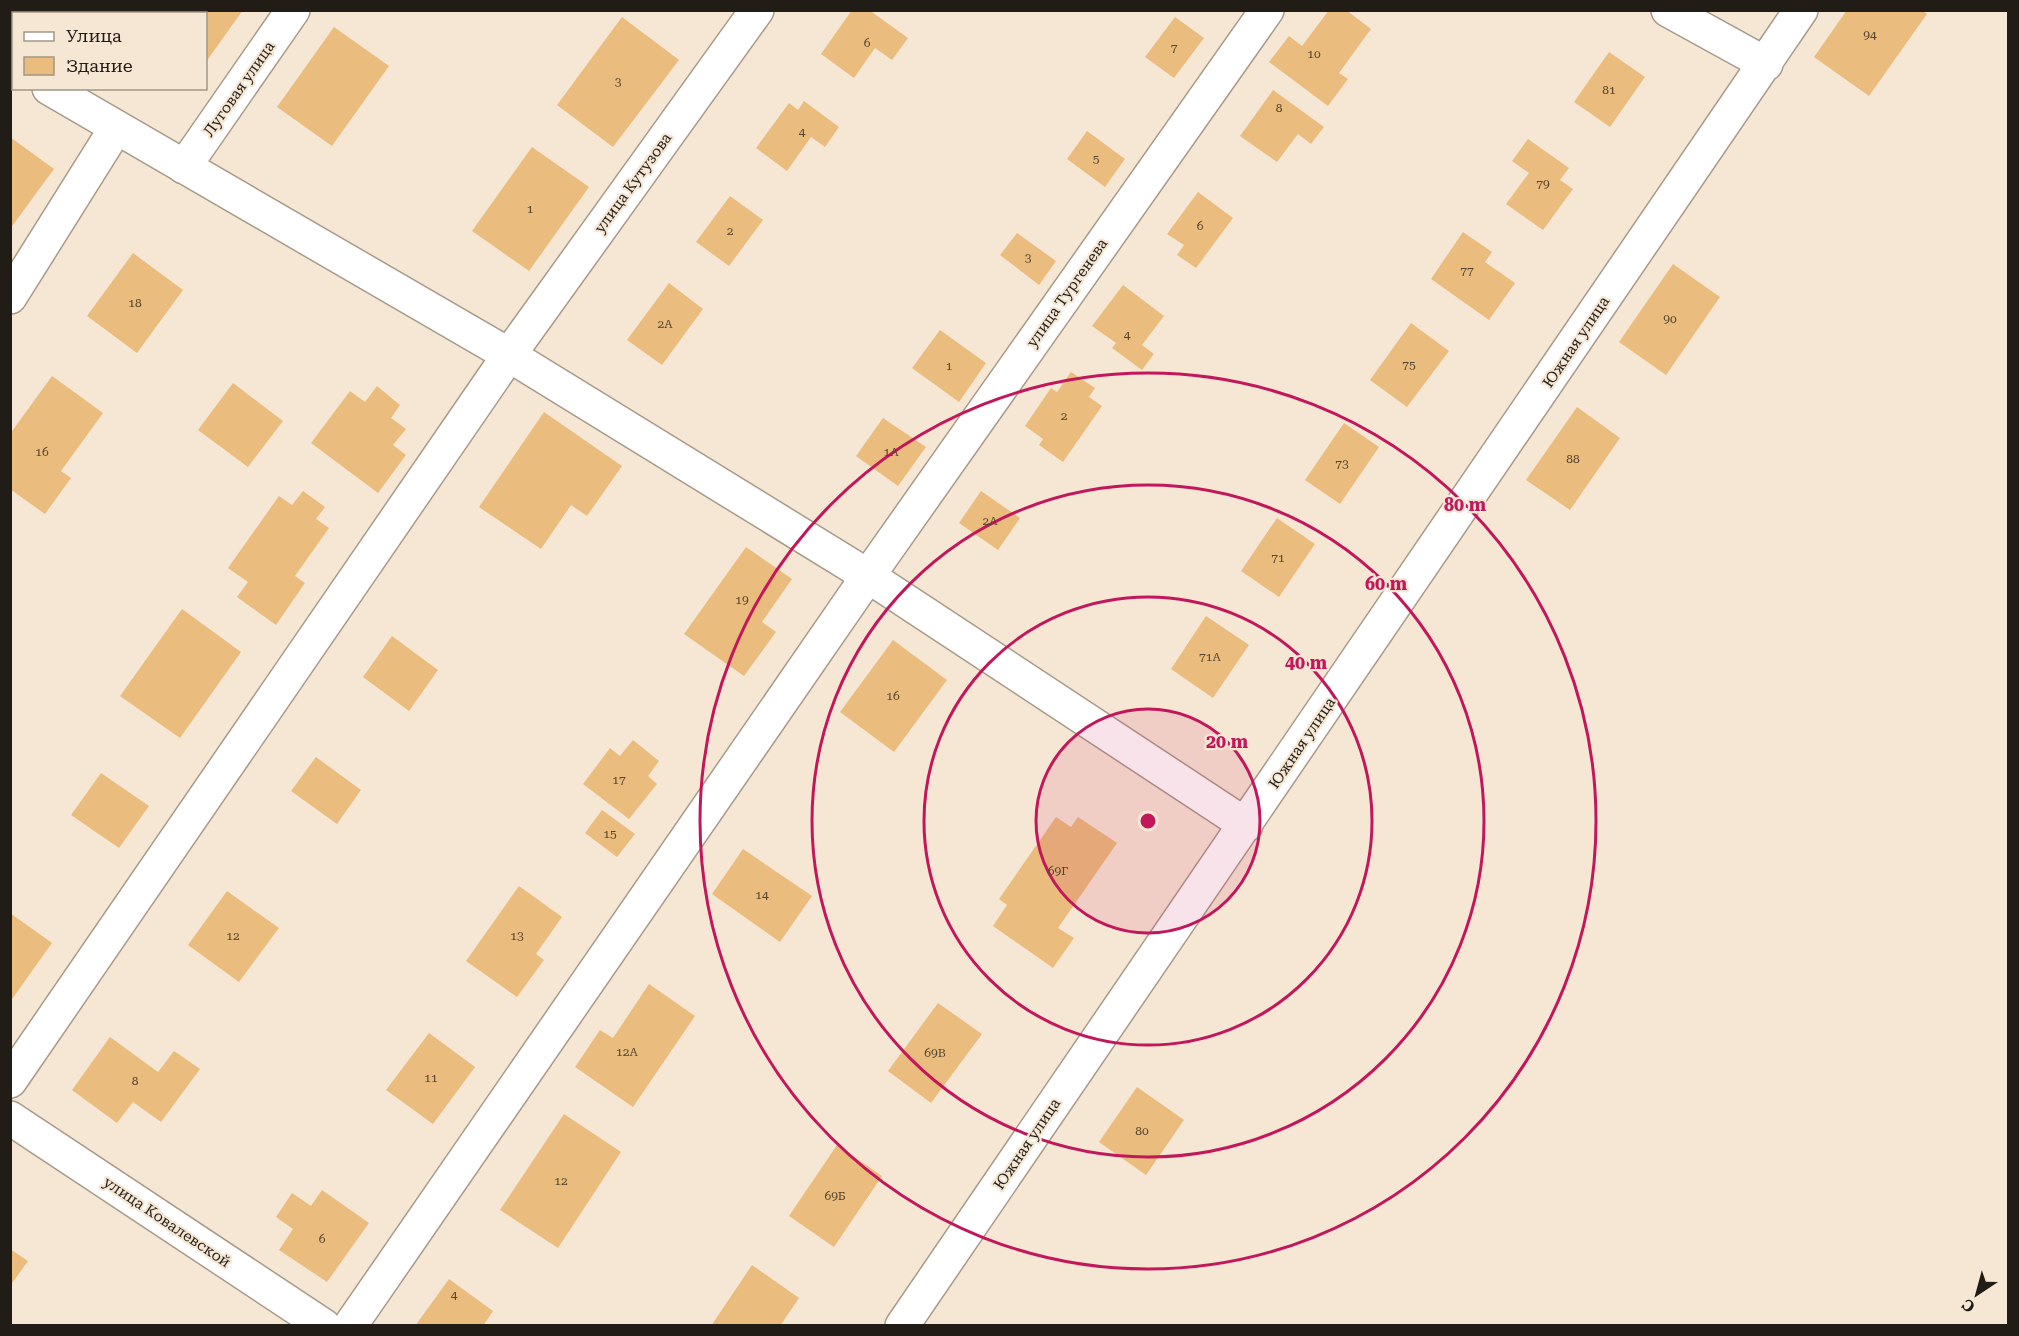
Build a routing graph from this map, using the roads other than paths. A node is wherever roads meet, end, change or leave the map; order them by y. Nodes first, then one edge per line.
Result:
1 (294, 10) edge
2 (757, 10) edge
3 (1267, 10) edge
4 (1668, 10) edge
5 (1801, 10) edge
6 (1766, 64) junction
7 (52, 90) edge
8 (116, 128) junction
9 (184, 167) junction
10 (10, 297) edge
11 (509, 354) junction
12 (868, 576) junction
13 (1246, 825) junction
14 (10, 1081) edge
15 (10, 1118) edge
16 (324, 1326) edge
17 (350, 1326) edge
18 (902, 1326) edge

1 - 9 street, Луговая улица
2 - 11 street, улица Кутузова
3 - 12 street, улица Тургенева
4 - 6 street
5 - 6 street, Южная улица
6 - 13 street, Южная улица
7 - 8 street
8 - 9 street
8 - 10 street
9 - 11 street
11 - 12 street
11 - 14 street, улица Кутузова
12 - 13 street
12 - 17 street, улица Тургенева
13 - 18 street, Южная улица
15 - 16 street, улица Ковалевской

